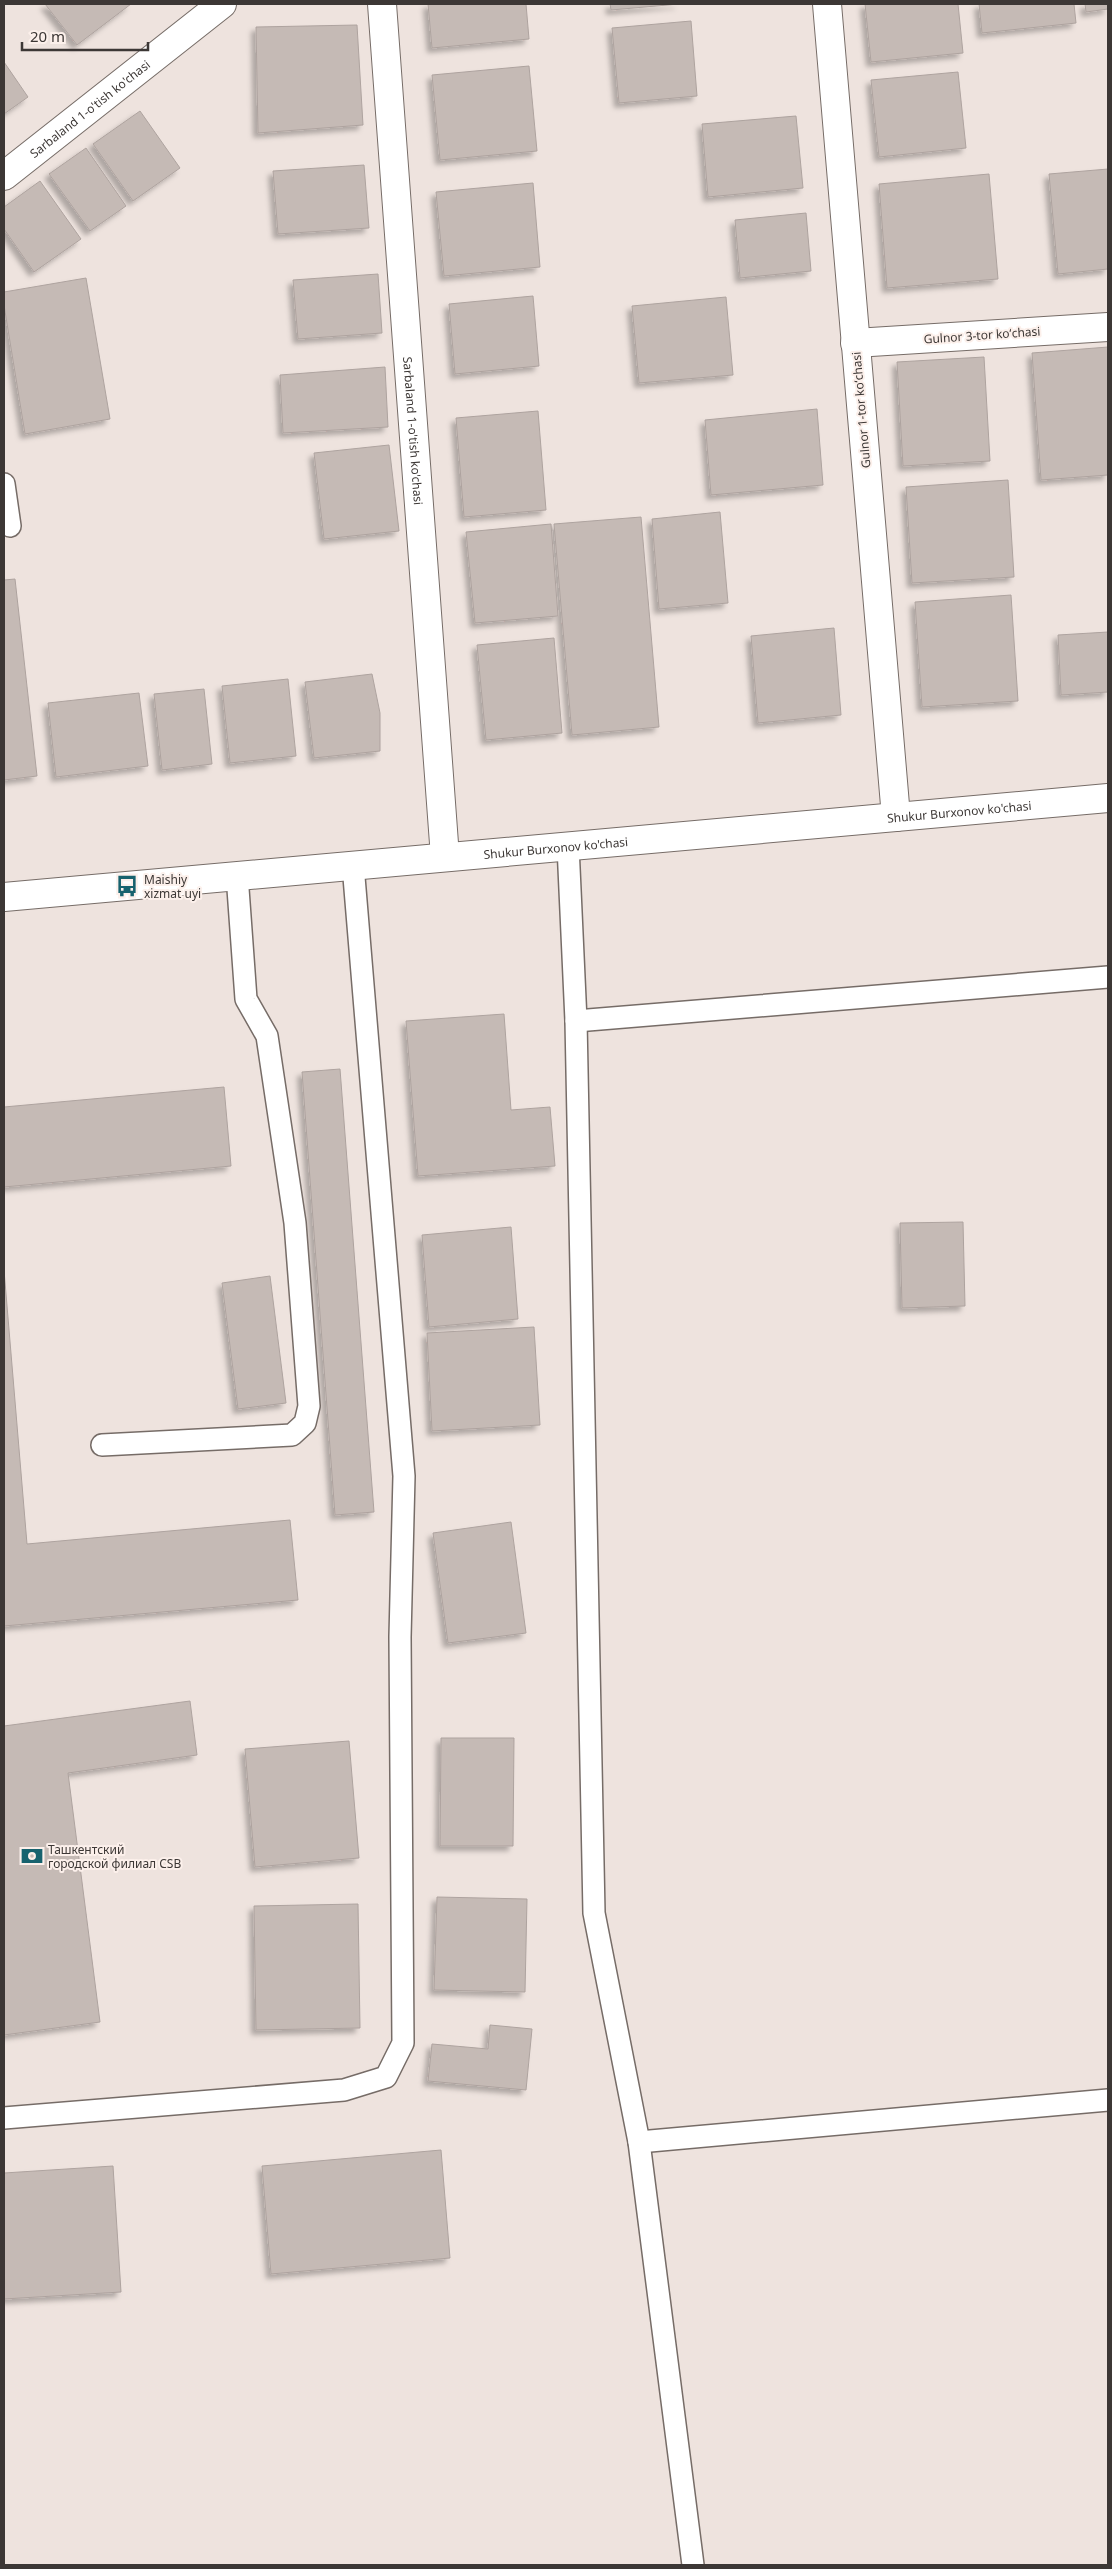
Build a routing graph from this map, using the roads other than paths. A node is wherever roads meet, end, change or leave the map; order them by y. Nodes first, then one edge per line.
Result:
1 (222, 4) edge
2 (382, 4) edge
3 (827, 4) edge
4 (4, 176) edge
5 (1108, 327) edge
6 (855, 343) junction
7 (4, 484) edge
8 (10, 526) dead end
9 (1108, 798) edge
10 (896, 817) junction
11 (568, 846) junction
12 (445, 857) junction
13 (353, 865) junction
14 (237, 875) junction
15 (4, 897) edge
16 (1108, 977) edge
17 (576, 1021) junction
18 (102, 1445) dead end
19 (1108, 2100) edge
20 (4, 2118) edge
21 (639, 2142) junction
22 (693, 2565) edge

1 - 4 street, Sarbaland 1-o'tish ko'chasi
2 - 12 street, Sarbaland 1-o'tish ko'chasi
3 - 6 street, Gulnor 1-tor koʻchasi
5 - 6 street, Gulnor 3-tor koʻchasi
6 - 10 street, Gulnor 1-tor koʻchasi
7 - 8 lane
9 - 10 street, Shukur Burxonov ko'chasi
10 - 11 street, Shukur Burxonov ko'chasi
11 - 12 street, Shukur Burxonov ko'chasi
11 - 17 lane
12 - 13 street, Shukur Burxonov ko'chasi
13 - 14 street, Shukur Burxonov ko'chasi
13 - 20 lane
14 - 15 street, Shukur Burxonov ko'chasi
14 - 18 lane
16 - 17 lane
17 - 21 lane
19 - 21 lane
21 - 22 lane

